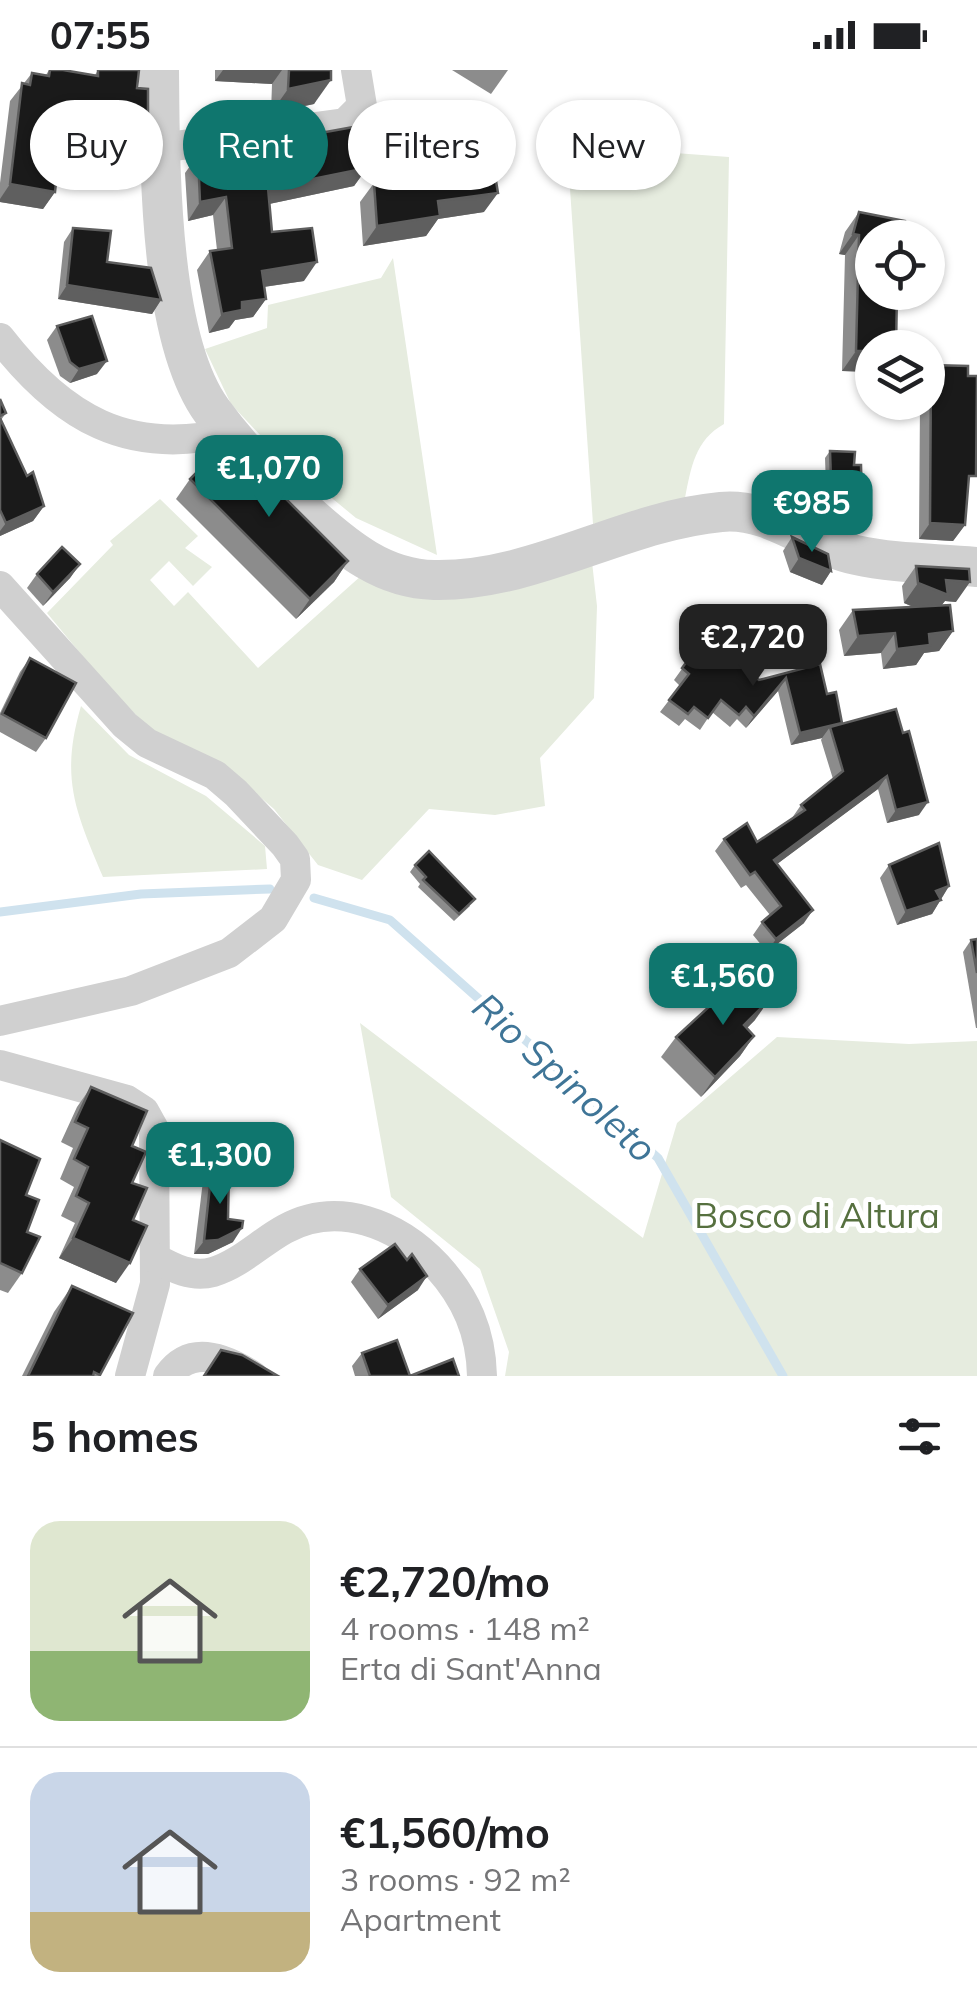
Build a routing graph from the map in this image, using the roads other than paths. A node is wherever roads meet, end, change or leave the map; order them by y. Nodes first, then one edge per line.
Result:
1 (159, 70) edge
2 (356, 70) edge
3 (159, 100) edge
4 (163, 148) edge
5 (163, 180) edge
6 (0, 338) edge
7 (231, 432) junction
8 (977, 567) edge
9 (0, 586) edge
10 (0, 1021) edge
11 (0, 1065) edge
12 (155, 1258) junction
13 (130, 1376) edge
14 (168, 1376) edge
15 (253, 1376) edge
16 (482, 1376) edge

1 - 3 street
2 - 4 street
5 - 7 street
6 - 7 street
7 - 8 street
9 - 10 street
11 - 12 street
12 - 13 street
12 - 16 street
14 - 15 street

